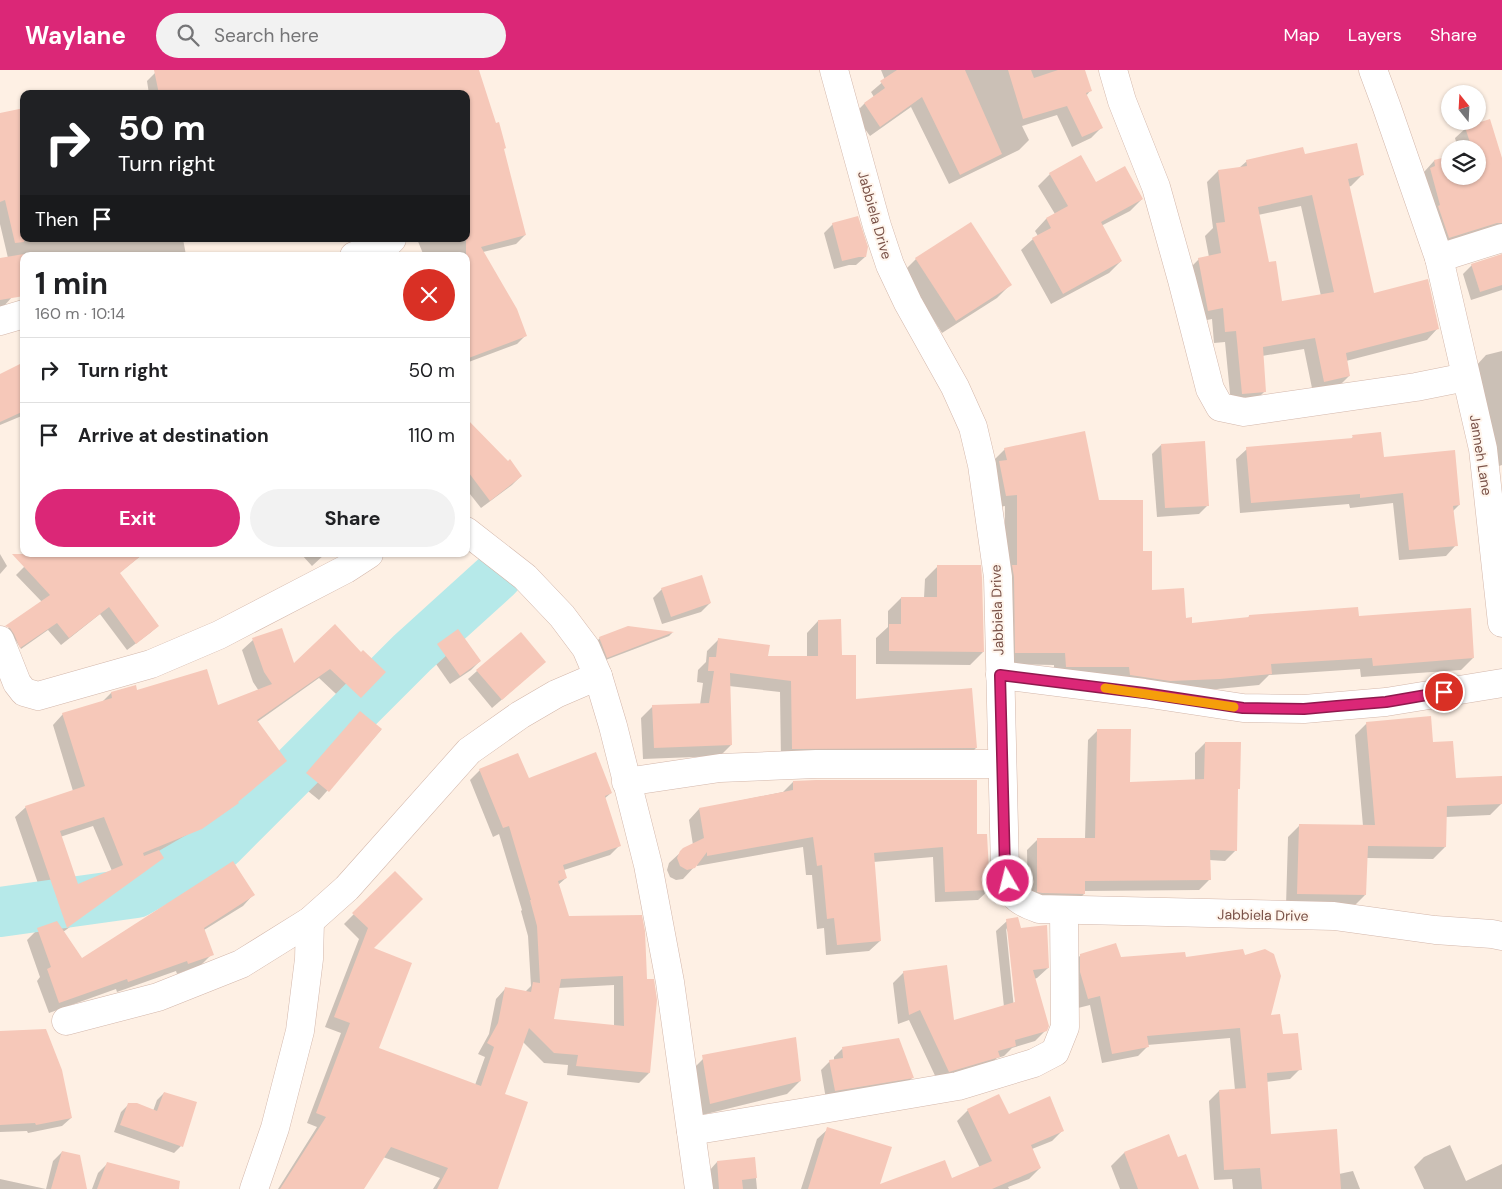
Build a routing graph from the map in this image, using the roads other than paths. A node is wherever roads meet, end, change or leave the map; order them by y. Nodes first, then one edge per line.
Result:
1 (834, 70) edge
2 (1112, 70) edge
3 (1373, 70) edge
4 (1502, 238) edge
5 (389, 242) edge
6 (364, 252) edge
7 (1439, 258) junction
8 (20, 315) edge
9 (0, 321) edge
10 (1466, 377) junction
11 (470, 534) edge
12 (364, 557) edge
13 (1502, 622) edge
14 (0, 640) edge
15 (1000, 675) junction
16 (598, 676) junction
17 (1502, 683) edge
18 (1002, 764) junction
19 (626, 782) junction
20 (1064, 910) junction
21 (310, 921) junction
22 (1502, 936) edge
23 (66, 1021) dead end
24 (690, 1131) junction
25 (254, 1189) edge
26 (699, 1189) edge

1 - 15 street, Jabbiela Drive
2 - 10 street
3 - 7 street, Janneh Lane
4 - 7 street
5 - 6 street
7 - 10 street, Janneh Lane
8 - 9 street
10 - 13 street, Janneh Lane
11 - 16 street
12 - 14 street
15 - 17 street
15 - 18 street, Jabbiela Drive
16 - 19 street
16 - 21 street
18 - 19 street
18 - 20 street, Jabbiela Drive
19 - 24 street
20 - 22 street, Jabbiela Drive
20 - 24 street
21 - 23 street
21 - 25 street
24 - 26 street

